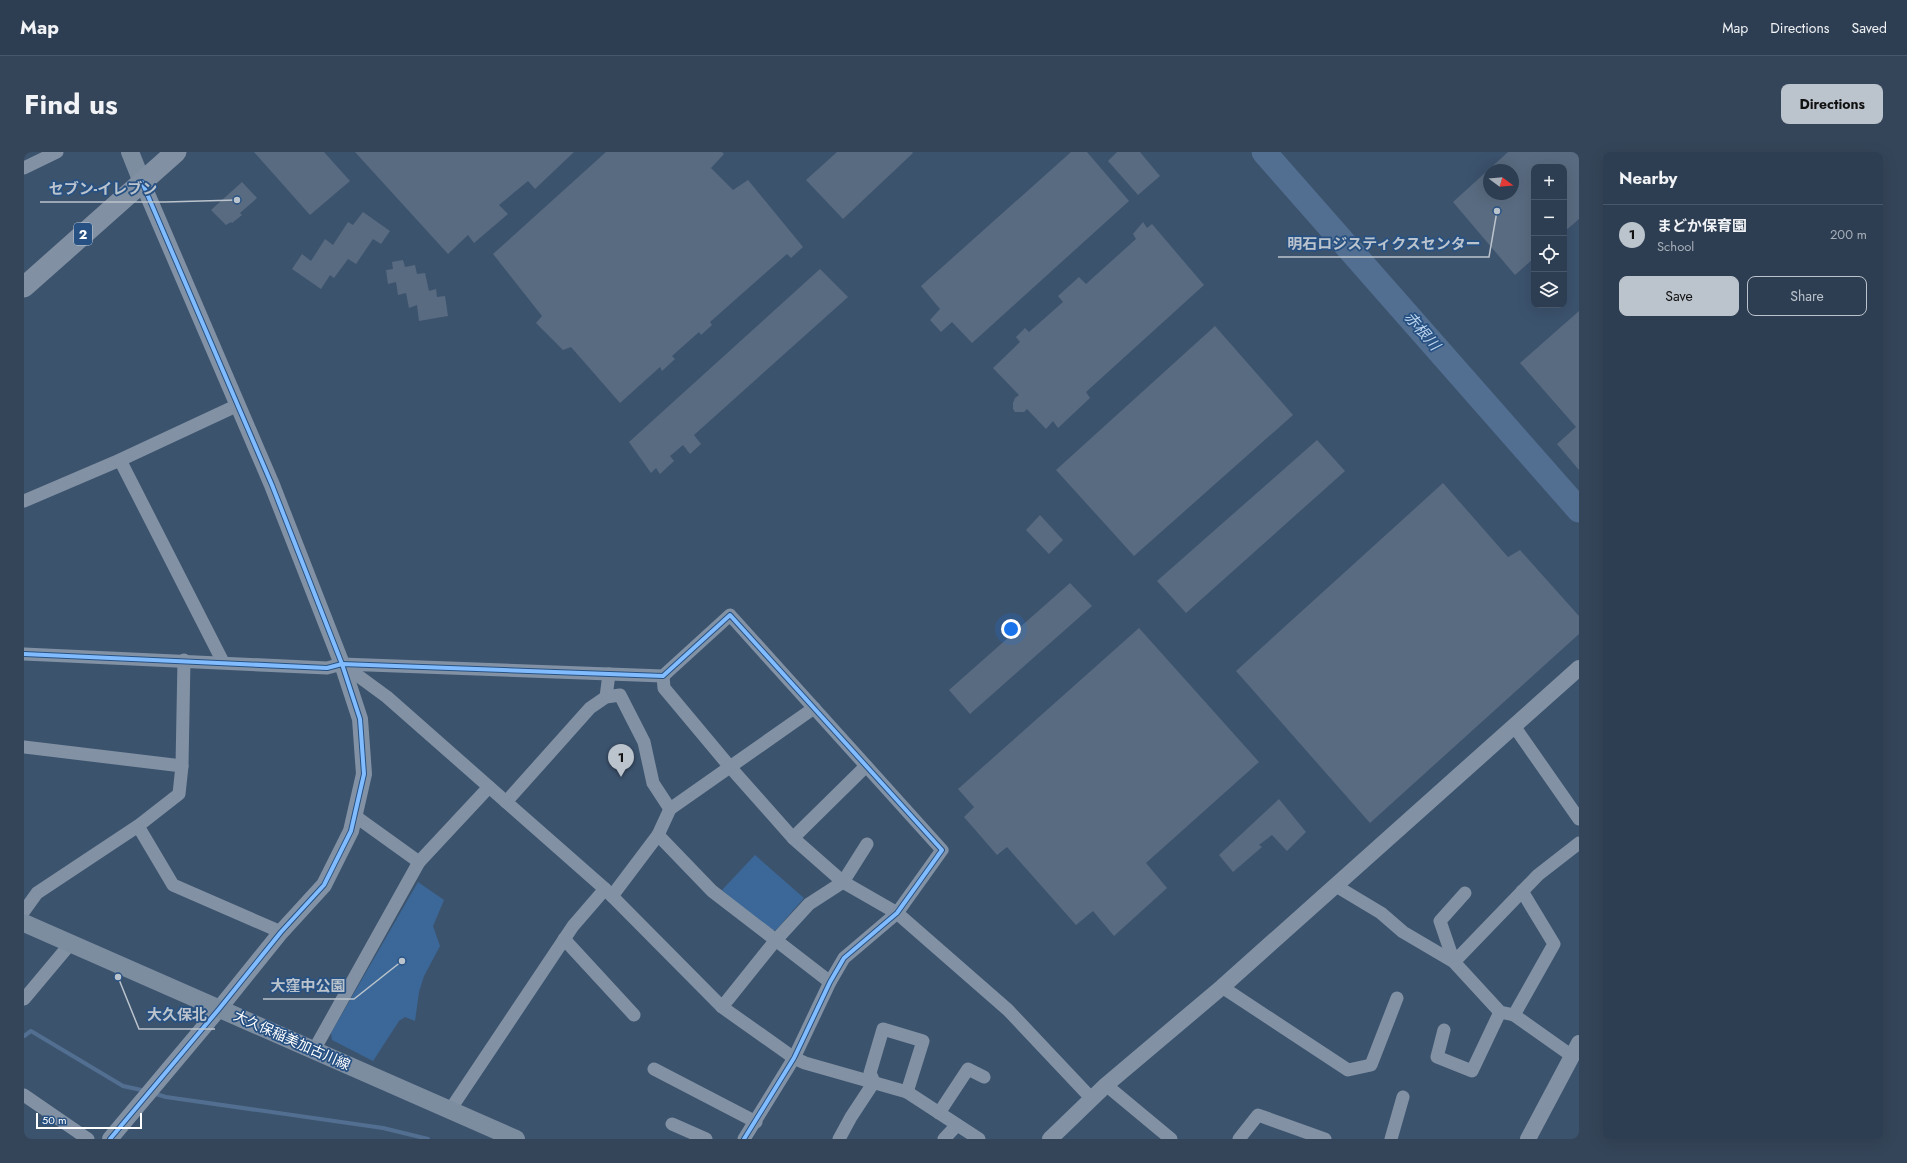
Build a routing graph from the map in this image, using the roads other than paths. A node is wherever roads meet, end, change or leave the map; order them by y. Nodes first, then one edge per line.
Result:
1 (56, 152) edge
2 (130, 152) edge
3 (167, 155) edge
4 (24, 168) edge
5 (142, 182) junction
6 (24, 287) edge
7 (238, 405) junction
8 (120, 460) junction
9 (24, 501) edge
10 (24, 654) edge
11 (184, 660) junction
12 (223, 662) junction
13 (342, 664) junction
14 (1579, 668) edge
15 (609, 674) junction
16 (663, 676) junction
17 (606, 697) junction
18 (814, 708) junction
19 (1514, 726) junction
20 (24, 747) edge
21 (182, 766) junction
22 (866, 766) junction
23 (730, 767) junction
24 (489, 787) junction
25 (506, 802) junction
26 (670, 810) junction
27 (355, 816) junction
28 (1579, 819) edge
29 (138, 826) junction
30 (658, 835) junction
31 (794, 838) junction
32 (1579, 843) edge
33 (867, 844) dead end
34 (419, 862) junction
35 (843, 882) junction
36 (1336, 886) junction
37 (1522, 891) junction
38 (609, 892) junction
39 (1466, 893) dead end
40 (24, 911) edge
41 (897, 913) junction
42 (24, 923) edge
43 (281, 932) junction
44 (564, 939) junction
45 (775, 940) junction
46 (71, 943) junction
47 (1454, 962) junction
48 (830, 982) junction
49 (1222, 987) junction
50 (1397, 998) dead end
51 (24, 999) edge
52 (722, 1007) junction
53 (219, 1009) junction
54 (1500, 1012) junction
55 (1514, 1014) junction
56 (634, 1016) dead end
57 (1444, 1030) dead end
58 (1576, 1049) edge
59 (314, 1050) junction
60 (794, 1058) junction
61 (654, 1069) dead end
62 (984, 1077) dead end
63 (874, 1082) junction
64 (1106, 1085) junction
65 (906, 1092) junction
66 (24, 1095) edge
67 (1403, 1097) dead end
68 (1092, 1099) junction
69 (450, 1110) junction
70 (939, 1113) junction
71 (756, 1122) junction
72 (672, 1124) dead end
73 (957, 1125) junction
74 (1301, 1136) edge
75 (88, 1139) edge
76 (110, 1139) edge
77 (516, 1139) edge
78 (706, 1139) edge
79 (744, 1139) edge
80 (839, 1139) edge
81 (944, 1139) edge
82 (979, 1139) edge
83 (1050, 1139) edge
84 (1171, 1139) edge
85 (1239, 1139) edge
86 (1325, 1139) edge
87 (1390, 1139) edge
88 (1528, 1139) edge

1 - 4 street
2 - 5 main road
3 - 5 highway, 2
5 - 6 highway, 2
5 - 7 street
7 - 8 street
7 - 13 street
8 - 9 street
8 - 12 street
10 - 11 street
11 - 12 street
11 - 21 street
12 - 13 street
13 - 15 street
13 - 24 street
13 - 27 street
14 - 19 street
15 - 16 street
15 - 17 street
16 - 18 street
16 - 23 street
17 - 25 street
17 - 26 street
18 - 22 street
18 - 23 street
19 - 28 street
19 - 36 street
20 - 21 street
21 - 29 street
22 - 31 street
22 - 41 street
23 - 26 street
23 - 31 street
24 - 25 street
24 - 34 street
25 - 38 street
26 - 30 street
27 - 34 street
27 - 43 street
29 - 40 street
29 - 43 street
30 - 38 street
30 - 45 street
31 - 35 street
32 - 37 street
33 - 35 street
34 - 59 street
35 - 41 street
35 - 45 street
36 - 47 street
36 - 49 street
37 - 47 street
37 - 55 street
38 - 44 street
38 - 52 street
39 - 47 street
41 - 48 street
41 - 68 street
42 - 46 main road, 大久保稲美加古川線
43 - 53 street
44 - 56 street
44 - 69 street
45 - 48 street
45 - 52 street
46 - 51 street
46 - 53 main road, 大久保稲美加古川線
47 - 54 street
48 - 60 street
49 - 50 street
49 - 64 street
52 - 60 street
53 - 59 main road, 大久保稲美加古川線
53 - 76 street
54 - 55 street
54 - 57 street
55 - 58 street
58 - 88 street
59 - 69 main road, 大久保稲美加古川線
60 - 63 street
60 - 71 street
61 - 71 street
62 - 70 street
63 - 65 street
63 - 65 street
63 - 80 street
64 - 68 street
64 - 84 street
65 - 70 street
66 - 75 street
67 - 87 street
68 - 83 street
69 - 77 main road, 大久保稲美加古川線
70 - 73 street
71 - 79 street
72 - 78 street
73 - 81 street
73 - 82 street
74 - 85 street
74 - 86 street

